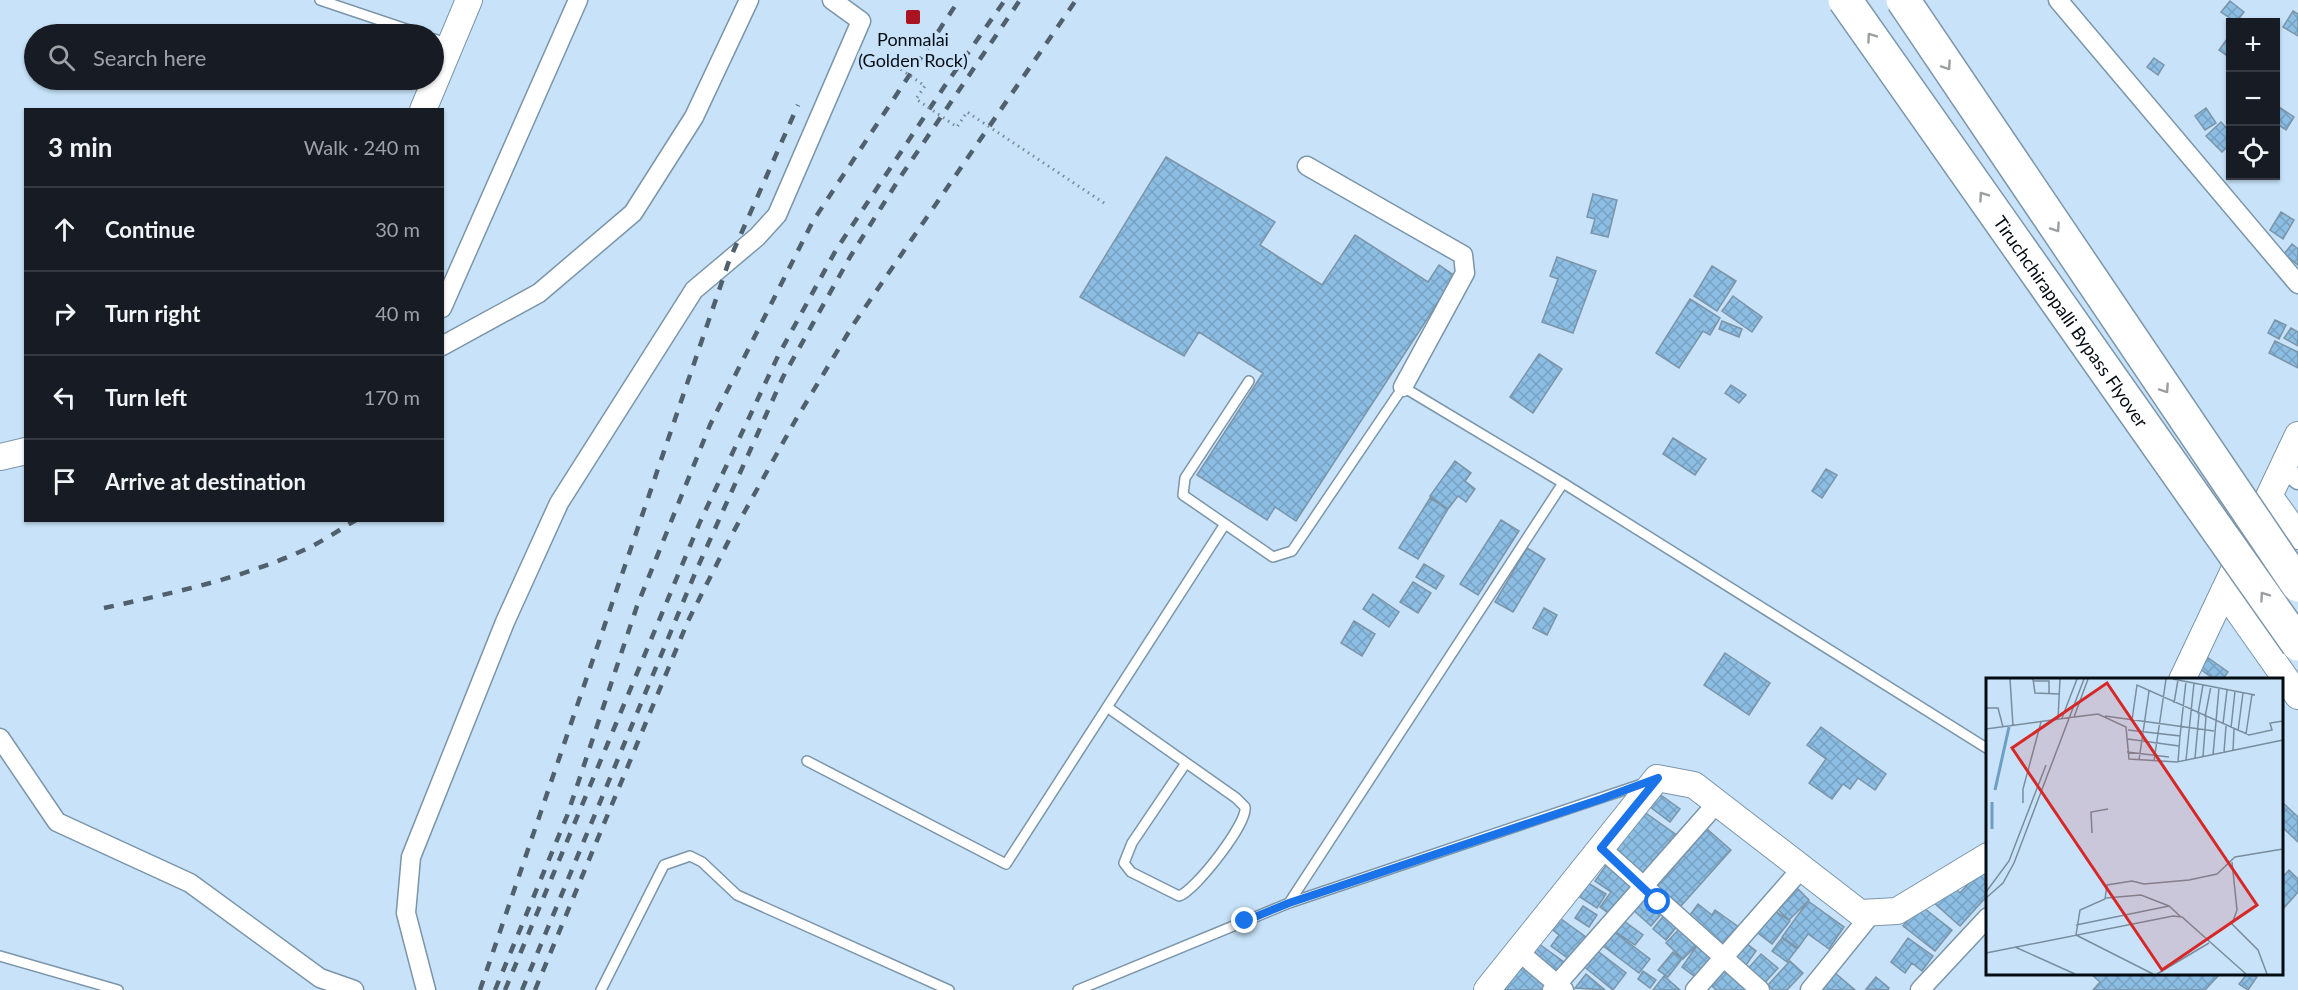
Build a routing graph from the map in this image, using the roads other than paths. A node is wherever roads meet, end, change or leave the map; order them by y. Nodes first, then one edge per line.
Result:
1 (320, 0) edge
2 (470, 0) edge
3 (578, 0) edge
4 (749, 0) edge
5 (832, 0) edge
6 (1845, 0) edge
7 (1903, 0) edge
8 (2058, 0) edge
9 (391, 24) edge
10 (444, 39) edge
11 (429, 90) edge
12 (424, 108) edge
13 (1307, 166) dead end
14 (2298, 284) edge
15 (444, 304) edge
16 (444, 345) edge
17 (1249, 381) dead end
18 (1403, 387) junction
19 (2298, 435) edge
20 (24, 451) edge
21 (0, 457) edge
22 (2291, 474) edge
23 (1563, 483) junction
24 (2270, 497) junction
25 (1225, 524) junction
26 (2298, 536) edge
27 (2298, 585) edge
28 (2224, 591) junction
29 (2298, 644) edge
30 (2183, 678) edge
31 (2298, 696) edge
32 (1107, 707) junction
33 (0, 738) edge
34 (1986, 748) edge
35 (807, 761) dead end
36 (1186, 763) junction
37 (1658, 778) junction
38 (1717, 803) junction
39 (1601, 848) junction
40 (1986, 857) edge
41 (1802, 868) junction
42 (1642, 888) junction
43 (1289, 903) junction
44 (1873, 912) junction
45 (1986, 919) edge
46 (1518, 951) junction
47 (0, 956) edge
48 (1723, 958) junction
49 (1558, 988) edge
50 (118, 990) edge
51 (354, 990) edge
52 (426, 990) edge
53 (601, 990) edge
54 (949, 990) edge
55 (1078, 990) edge
56 (1487, 990) edge
57 (1695, 990) edge
58 (1760, 990) edge
59 (1810, 990) edge
60 (1921, 990) edge

1 - 9 lane
2 - 10 street
3 - 15 street
4 - 16 street
5 - 52 street
29 -> 6 highway, Tiruchchirappalli Bypass Flyover, bridge
7 -> 27 highway, bridge
8 - 14 street
11 - 12 street
13 - 18 street
17 - 25 lane
18 - 23 lane
18 - 25 lane
19 - 22 street
20 - 21 street
22 - 24 street
23 - 34 lane
23 - 43 lane
24 - 26 street
24 - 28 street
25 - 32 lane
28 - 30 street
28 - 31 street
32 - 35 lane
32 - 36 lane
33 - 51 street
36 - 36 lane
37 - 38 street
37 - 39 street
37 - 43 lane
38 - 41 street
38 - 42 street
39 - 42 street
39 - 46 street
40 - 44 street
41 - 44 street
41 - 48 street
42 - 48 street
42 - 49 street
43 - 55 lane
44 - 59 street
45 - 60 street
46 - 49 street
46 - 56 street
47 - 50 lane
48 - 57 street
48 - 58 street
53 - 54 lane

